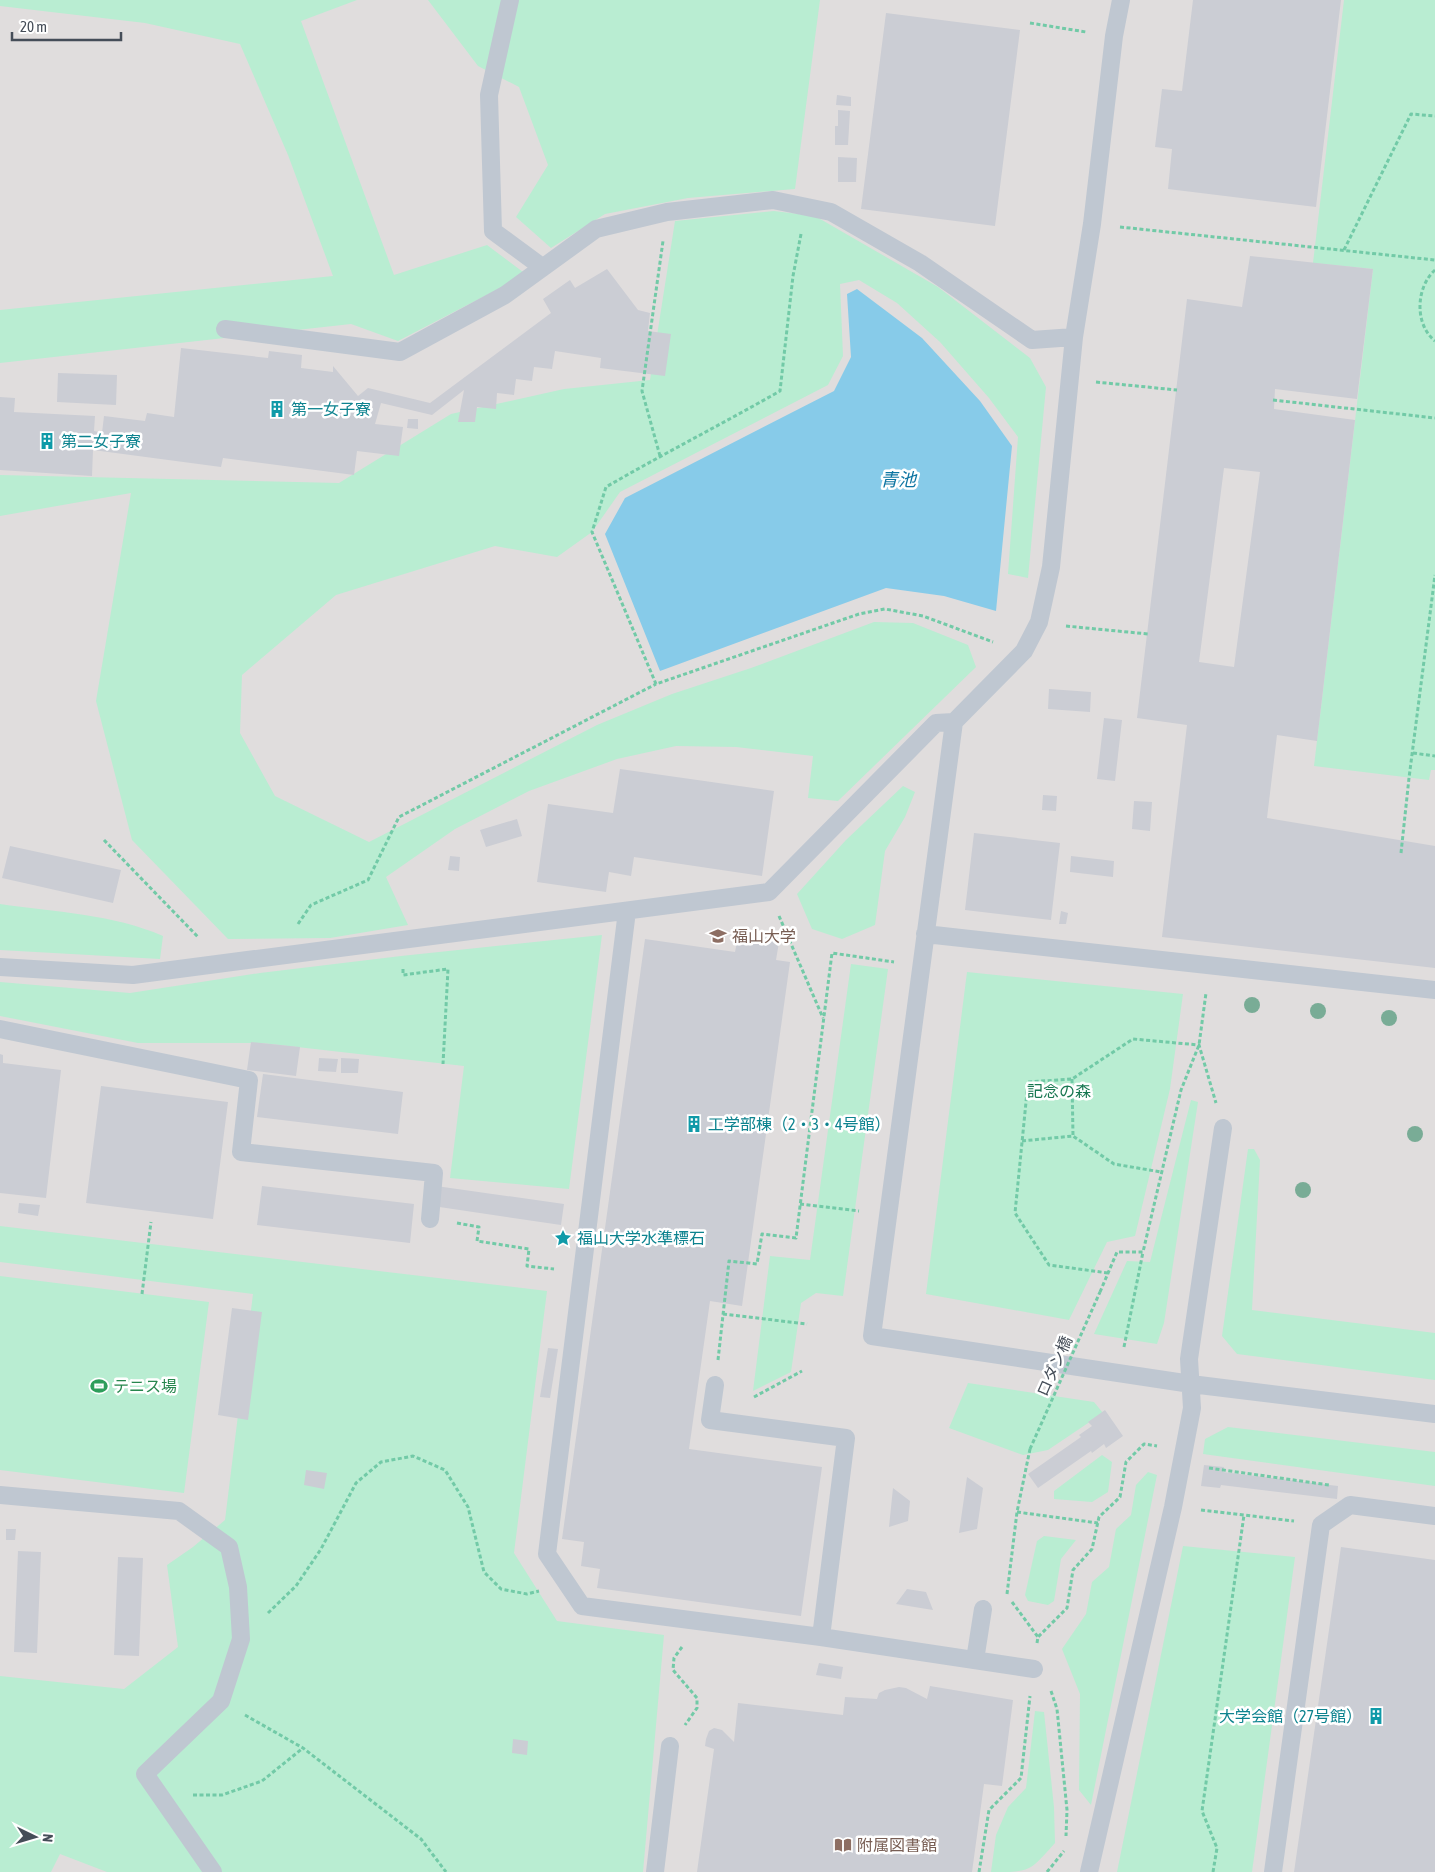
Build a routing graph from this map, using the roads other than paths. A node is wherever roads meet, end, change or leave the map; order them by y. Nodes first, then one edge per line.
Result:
1 (510, 0) edge
2 (1121, 0) edge
3 (542, 267) junction
4 (225, 329) dead end
5 (1074, 337) junction
6 (954, 722) junction
7 (627, 911) junction
8 (926, 934) junction
9 (0, 967) edge
10 (1435, 990) edge
11 (0, 1029) edge
12 (1223, 1128) road end
13 (430, 1219) road end
14 (1191, 1384) junction
15 (715, 1385) road end
16 (1435, 1414) edge
17 (0, 1495) edge
18 (1435, 1516) edge
19 (983, 1609) dead end
20 (821, 1637) junction
21 (975, 1660) junction
22 (1033, 1673) road end
23 (670, 1746) road end
24 (213, 1872) edge
25 (655, 1872) edge
26 (1089, 1872) edge
27 (1273, 1872) edge

1 - 3 lane
2 - 5 lane
3 - 4 lane
3 - 5 lane
5 - 6 lane
6 - 7 lane
6 - 8 lane
7 - 9 lane
7 - 20 lane
8 - 10 lane
8 - 14 lane
11 - 13 lane
12 - 14 lane
14 - 16 lane
14 - 26 lane
15 - 20 lane
17 - 24 lane
18 - 27 lane
19 - 21 lane
20 - 21 lane
21 - 22 lane
23 - 25 lane

